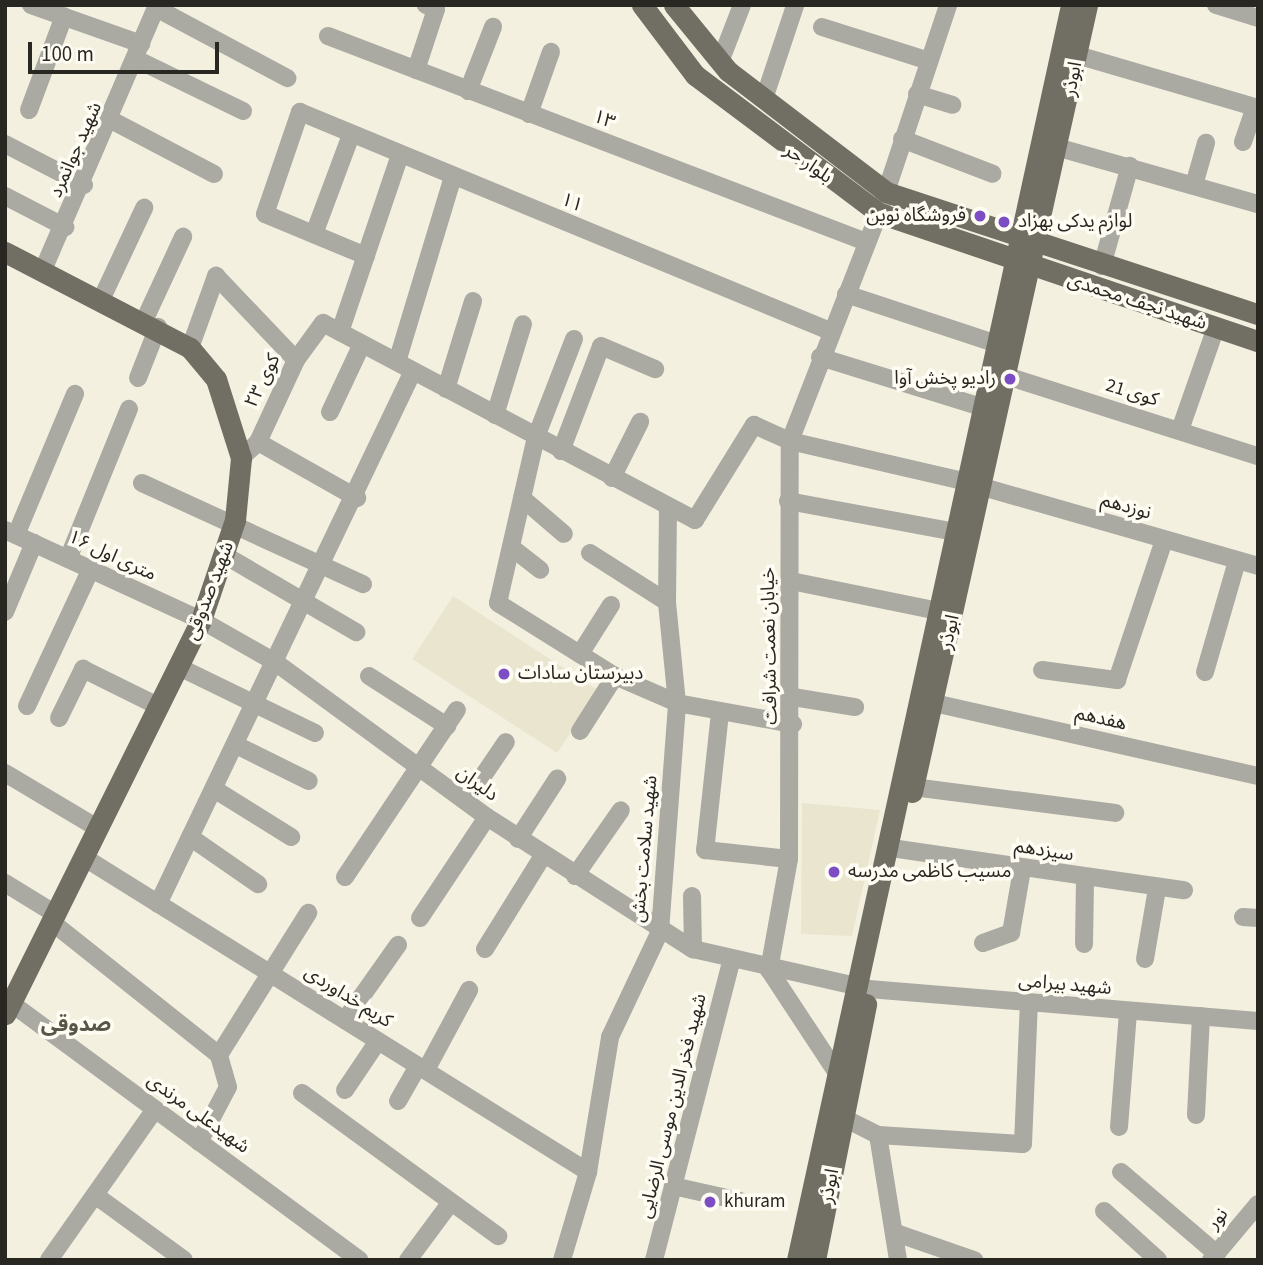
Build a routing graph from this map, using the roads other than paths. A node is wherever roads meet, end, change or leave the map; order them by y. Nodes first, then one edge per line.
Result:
1 (31, 5) edge
2 (426, 5) edge
3 (742, 5) edge
4 (948, 5) edge
5 (1071, 5) edge
6 (1087, 5) edge
7 (1216, 5) edge
8 (640, 6) edge
9 (795, 6) edge
10 (157, 7) edge
11 (684, 11) edge
12 (1252, 13) edge
13 (64, 16) junction
14 (493, 27) dead end
15 (822, 27) dead end
16 (327, 36) dead end
17 (139, 52) junction
18 (551, 52) dead end
19 (1077, 55) junction
20 (929, 61) junction
21 (720, 62) junction
22 (416, 70) junction
23 (287, 78) dead end
24 (468, 91) junction
25 (918, 93) junction
26 (764, 99) junction
27 (952, 105) dead end
28 (1257, 108) edge
29 (29, 110) dead end
30 (243, 111) dead end
31 (529, 114) junction
32 (113, 121) junction
33 (351, 135) junction
34 (902, 139) junction
35 (1243, 142) dead end
36 (1206, 143) dead end
37 (5, 144) edge
38 (1051, 145) junction
39 (400, 155) junction
40 (1130, 166) junction
41 (214, 173) dead end
42 (993, 174) dead end
43 (453, 177) junction
44 (84, 185) junction
45 (1194, 185) junction
46 (886, 192) junction
47 (5, 196) edge
48 (1258, 204) edge
49 (144, 208) dead end
50 (879, 213) junction
51 (65, 228) junction
52 (314, 234) junction
53 (183, 237) dead end
54 (866, 242) junction
55 (1028, 243) junction
56 (5, 252) edge
57 (366, 256) junction
58 (1023, 265) junction
59 (1102, 266) junction
60 (43, 270) junction
61 (846, 294) junction
62 (101, 300) junction
63 (473, 301) dead end
64 (1258, 314) edge
65 (151, 324) junction
66 (523, 324) dead end
67 (1216, 327) junction
68 (830, 331) junction
69 (341, 332) junction
70 (574, 339) dead end
71 (1258, 341) edge
72 (362, 344) junction
73 (1007, 347) junction
74 (190, 348) junction
75 (820, 357) junction
76 (296, 360) junction
77 (397, 362) junction
78 (655, 369) dead end
79 (413, 371) junction
80 (1001, 374) junction
81 (138, 378) dead end
82 (446, 389) junction
83 (75, 394) dead end
84 (129, 409) dead end
85 (992, 411) junction
86 (330, 412) dead end
87 (495, 415) junction
88 (640, 422) dead end
89 (1180, 430) junction
90 (536, 437) junction
91 (790, 441) junction
92 (258, 442) junction
93 (561, 451) junction
94 (1257, 451) edge
95 (242, 458) junction
96 (612, 478) junction
97 (142, 483) dead end
98 (975, 485) junction
99 (357, 498) junction
100 (522, 498) junction
101 (788, 501) junction
102 (668, 508) junction
103 (235, 520) junction
104 (10, 532) edge
105 (956, 532) junction
106 (564, 534) dead end
107 (1164, 540) junction
108 (34, 543) junction
109 (511, 547) junction
110 (590, 553) dead end
111 (226, 556) junction
112 (68, 559) junction
113 (1237, 561) junction
114 (324, 565) junction
115 (1258, 566) edge
116 (91, 569) junction
117 (540, 570) dead end
118 (791, 581) junction
119 (363, 584) dead end
120 (667, 602) junction
121 (305, 603) junction
122 (611, 605) dead end
123 (939, 611) junction
124 (5, 612) edge
125 (201, 620) junction
126 (356, 632) dead end
127 (580, 654) junction
128 (275, 662) junction
129 (179, 667) junction
130 (1042, 670) dead end
131 (1205, 672) dead end
132 (369, 676) dead end
133 (615, 676) junction
134 (793, 697) junction
135 (256, 703) junction
136 (677, 703) junction
137 (934, 703) junction
138 (27, 706) dead end
139 (160, 707) junction
140 (855, 707) dead end
141 (457, 710) dead end
142 (720, 713) junction
143 (59, 718) dead end
144 (793, 724) junction
145 (447, 726) junction
146 (580, 731) dead end
147 (315, 733) dead end
148 (506, 742) dead end
149 (236, 745) junction
150 (421, 769) junction
151 (5, 773) edge
152 (1258, 776) edge
153 (557, 779) dead end
154 (309, 781) dead end
155 (913, 787) junction
156 (214, 789) junction
157 (466, 801) junction
158 (621, 810) dead end
159 (1115, 813) dead end
160 (486, 817) junction
161 (99, 830) junction
162 (190, 838) junction
163 (291, 838) dead end
164 (518, 839) junction
165 (898, 849) junction
166 (543, 856) junction
167 (85, 858) junction
168 (789, 859) junction
169 (1022, 869) junction
170 (575, 876) junction
171 (345, 877) dead end
172 (1085, 879) junction
173 (5, 883) edge
174 (258, 884) dead end
175 (1157, 889) junction
176 (1184, 890) dead end
177 (692, 896) dead end
178 (158, 904) junction
179 (308, 913) dead end
180 (420, 918) dead end
181 (55, 919) junction
182 (660, 931) junction
183 (983, 943) dead end
184 (1084, 944) dead end
185 (398, 945) dead end
186 (485, 949) dead end
187 (693, 949) junction
188 (1145, 959) dead end
189 (731, 962) junction
190 (769, 970) junction
191 (268, 972) junction
192 (862, 988) junction
193 (469, 990) dead end
194 (10, 995) edge
195 (1029, 1003) junction
196 (1128, 1012) junction
197 (1202, 1016) junction
198 (345, 1020) junction
199 (1258, 1021) edge
200 (378, 1041) junction
201 (219, 1055) junction
202 (422, 1068) junction
203 (837, 1073) junction
204 (345, 1090) dead end
205 (302, 1093) dead end
206 (398, 1101) dead end
207 (155, 1109) junction
208 (837, 1113) junction
209 (1196, 1115) dead end
210 (1119, 1127) dead end
211 (878, 1135) junction
212 (200, 1142) junction
213 (588, 1172) junction
214 (1121, 1172) dead end
215 (673, 1186) junction
216 (95, 1195) junction
217 (740, 1201) dead end
218 (451, 1202) junction
219 (1258, 1204) edge
220 (1104, 1211) dead end
221 (896, 1233) junction
222 (498, 1236) dead end
223 (1214, 1257) edge
224 (49, 1260) edge
225 (184, 1260) edge
226 (360, 1260) edge
227 (408, 1260) edge
228 (562, 1260) edge
229 (654, 1260) edge
230 (797, 1260) edge
231 (815, 1260) edge
232 (898, 1260) edge
233 (974, 1260) edge
234 (1158, 1260) edge

1 - 13 street
2 - 22 street
3 - 21 street
4 - 20 street, خیابان نعمت شرافت
5 - 38 main road, ابوذر
6 - 19 main road, ابوذر
7 - 12 street
8 - 50 main road, بلوار حر
9 - 26 street
10 - 17 street, شهید جوانمرد
10 - 23 street
11 - 21 main road, بلوار حر
13 - 17 street
13 - 29 street
14 - 24 street
15 - 20 street
16 - 22 street, ۱۳
17 - 30 street
17 - 32 street, شهید جوانمرد
18 - 31 street
19 - 28 street
19 - 38 main road, ابوذر
20 - 25 street, خیابان نعمت شرافت
21 - 26 main road, بلوار حر
22 - 24 street, ۱۳
24 - 31 street, ۱۳
25 - 27 street
25 - 34 street, خیابان نعمت شرافت
26 - 46 main road, بلوار حر
28 - 35 street
31 - 54 street, ۱۳
32 - 41 street
32 - 44 street, شهید جوانمرد
33 - 39 street, ۱۱
33 - 52 street
33 - 52 street, ۱۱
34 - 42 street
34 - 46 street, خیابان نعمت شرافت
36 - 45 street
37 - 44 street
38 - 40 street
38 - 55 main road, ابوذر
39 - 43 street, ۱۱
39 - 57 street
40 - 45 street
40 - 59 street
43 - 68 street, ۱۱
43 - 77 street
44 - 51 street, شهید جوانمرد
45 - 48 street
46 - 50 street, خیابان نعمت شرافت
46 - 55 main road, بلوار حر
47 - 51 street
49 - 62 street
50 - 54 street, خیابان نعمت شرافت
50 - 58 main road, بلوار حر
51 - 60 street, شهید جوانمرد
52 - 57 street
53 - 65 street
54 - 61 street, خیابان نعمت شرافت
55 - 58 main road, ابوذر
55 - 59 main road, شهید نجف محمدی
56 - 60 main road, شهید صدوقی
57 - 69 street
58 - 67 main road, شهید نجف محمدی
58 - 73 main road, ابوذر
59 - 64 main road, شهید نجف محمدی
60 - 62 main road, شهید صدوقی
61 - 68 street, خیابان نعمت شرافت
61 - 73 street
62 - 65 main road, شهید صدوقی
63 - 82 street
65 - 74 main road, شهید صدوقی
65 - 81 street
66 - 87 street
67 - 71 main road, شهید نجف محمدی
67 - 89 street
68 - 75 street, خیابان نعمت شرافت
69 - 72 street
69 - 76 street, کوی ۲۳
70 - 90 street
72 - 77 street
72 - 86 street
73 - 80 main road, ابوذر
74 - 76 street
74 - 95 main road, شهید صدوقی
75 - 85 street
75 - 91 street, خیابان نعمت شرافت
76 - 92 street, کوی ۲۳
77 - 79 street
78 - 93 street
79 - 82 street
79 - 99 street
80 - 85 main road, ابوذر
80 - 89 street, کوی 21
82 - 87 street
83 - 104 street
84 - 112 street
85 - 98 main road, ابوذر
87 - 90 street
88 - 96 street
89 - 94 street, کوی 21
90 - 93 street
90 - 100 street
91 - 98 street, نوزدهم
91 - 101 street, خیابان نعمت شرافت
91 - 102 street, نوزدهم
92 - 95 street, کوی ۲۳
92 - 99 street
93 - 96 street
95 - 103 main road, شهید صدوقی
96 - 102 street
97 - 103 street
98 - 105 main road, ابوذر
98 - 107 street, نوزدهم
98 - 137 main road, ابوذر
99 - 114 street
100 - 106 street
100 - 109 street
101 - 105 street
101 - 118 street, خیابان نعمت شرافت
102 - 120 street, شهید سلامت بخش
103 - 111 main road, شهید صدوقی
103 - 114 street
104 - 108 street, ۱۶ متری اول
105 - 123 main road, ابوذر
107 - 113 street, نوزدهم
107 - 130 street
108 - 112 street, ۱۶ متری اول
108 - 124 street
109 - 117 street
109 - 127 street
110 - 120 street
111 - 121 street
111 - 125 main road, شهید صدوقی
112 - 116 street, ۱۶ متری اول
113 - 115 street, نوزدهم
113 - 131 street
114 - 119 street
114 - 121 street
116 - 125 street, ۱۶ متری اول
116 - 138 street
118 - 123 street
118 - 134 street, خیابان نعمت شرافت
120 - 136 street, شهید سلامت بخش
121 - 126 street
121 - 128 street
122 - 127 street
123 - 192 main road, ابوذر
125 - 128 street, ۱۶ متری اول
125 - 129 main road, شهید صدوقی
127 - 133 street
128 - 135 street
128 - 150 street, دلیران
129 - 135 street
129 - 139 main road, شهید صدوقی
132 - 145 street
133 - 136 street
133 - 146 street
134 - 140 street
134 - 144 street, خیابان نعمت شرافت
135 - 147 street
135 - 149 street
136 - 142 street
136 - 182 street, شهید سلامت بخش
137 - 152 street, هفدهم
137 - 155 main road, ابوذر
139 - 143 street
139 - 161 main road, شهید صدوقی
141 - 145 street
142 - 144 street
142 - 168 street
144 - 168 street, خیابان نعمت شرافت
145 - 150 street
148 - 157 street
149 - 154 street
149 - 156 street
150 - 157 street, دلیران
150 - 171 street
151 - 161 street
153 - 164 street
155 - 159 street
155 - 165 main road, ابوذر
156 - 162 street
156 - 163 street
157 - 160 street, دلیران
158 - 170 street
160 - 164 street, دلیران
160 - 180 street
161 - 167 main road, شهید صدوقی
162 - 174 street
162 - 178 street
164 - 166 street, دلیران
165 - 169 street, سیزدهم
165 - 192 main road, ابوذر
166 - 170 street, دلیران
166 - 186 street
167 - 178 street, کریم خداوردی
167 - 181 main road, شهید صدوقی
168 - 190 street, خیابان نعمت شرافت
169 - 172 street, سیزدهم
169 - 183 street
170 - 182 street, دلیران
172 - 175 street, سیزدهم
172 - 184 street
173 - 181 street
175 - 176 street, سیزدهم
175 - 188 street
177 - 187 street
178 - 191 street, کریم خداوردی
179 - 191 street
181 - 194 main road, شهید صدوقی
181 - 201 street
182 - 187 street, دلیران
182 - 213 street, شهید سلامت بخش
185 - 198 street
187 - 189 street, دلیران
189 - 190 street, دلیران
189 - 215 street, شهید فخر الدین موسی الرضایی
190 - 192 street, شهید بیرامی
190 - 203 street
191 - 198 street, کریم خداوردی
191 - 201 street
192 - 195 street, شهید بیرامی
192 - 203 main road, ابوذر
192 - 208 main road, ابوذر
193 - 202 street
194 - 207 street, شهیدعلی مرندی
195 - 196 street, شهید بیرامی
195 - 211 street
196 - 197 street, شهید بیرامی
196 - 210 street
197 - 199 street, شهید بیرامی
197 - 209 street
198 - 200 street, کریم خداوردی
200 - 202 street, کریم خداوردی
200 - 204 street
201 - 212 street
202 - 206 street
202 - 213 street, کریم خداوردی
203 - 208 main road, ابوذر
205 - 218 street
207 - 212 street, شهیدعلی مرندی
207 - 216 street
208 - 211 street
208 - 230 main road, ابوذر
208 - 231 main road, ابوذر
211 - 221 street
212 - 226 street, شهیدعلی مرندی
213 - 228 street, شهید سلامت بخش
214 - 223 street
215 - 217 street
215 - 229 street, شهید فخر الدین موسی الرضایی
216 - 224 street
216 - 225 street
218 - 222 street
218 - 227 street
219 - 223 street, نور
220 - 234 street
221 - 232 street
221 - 233 street

